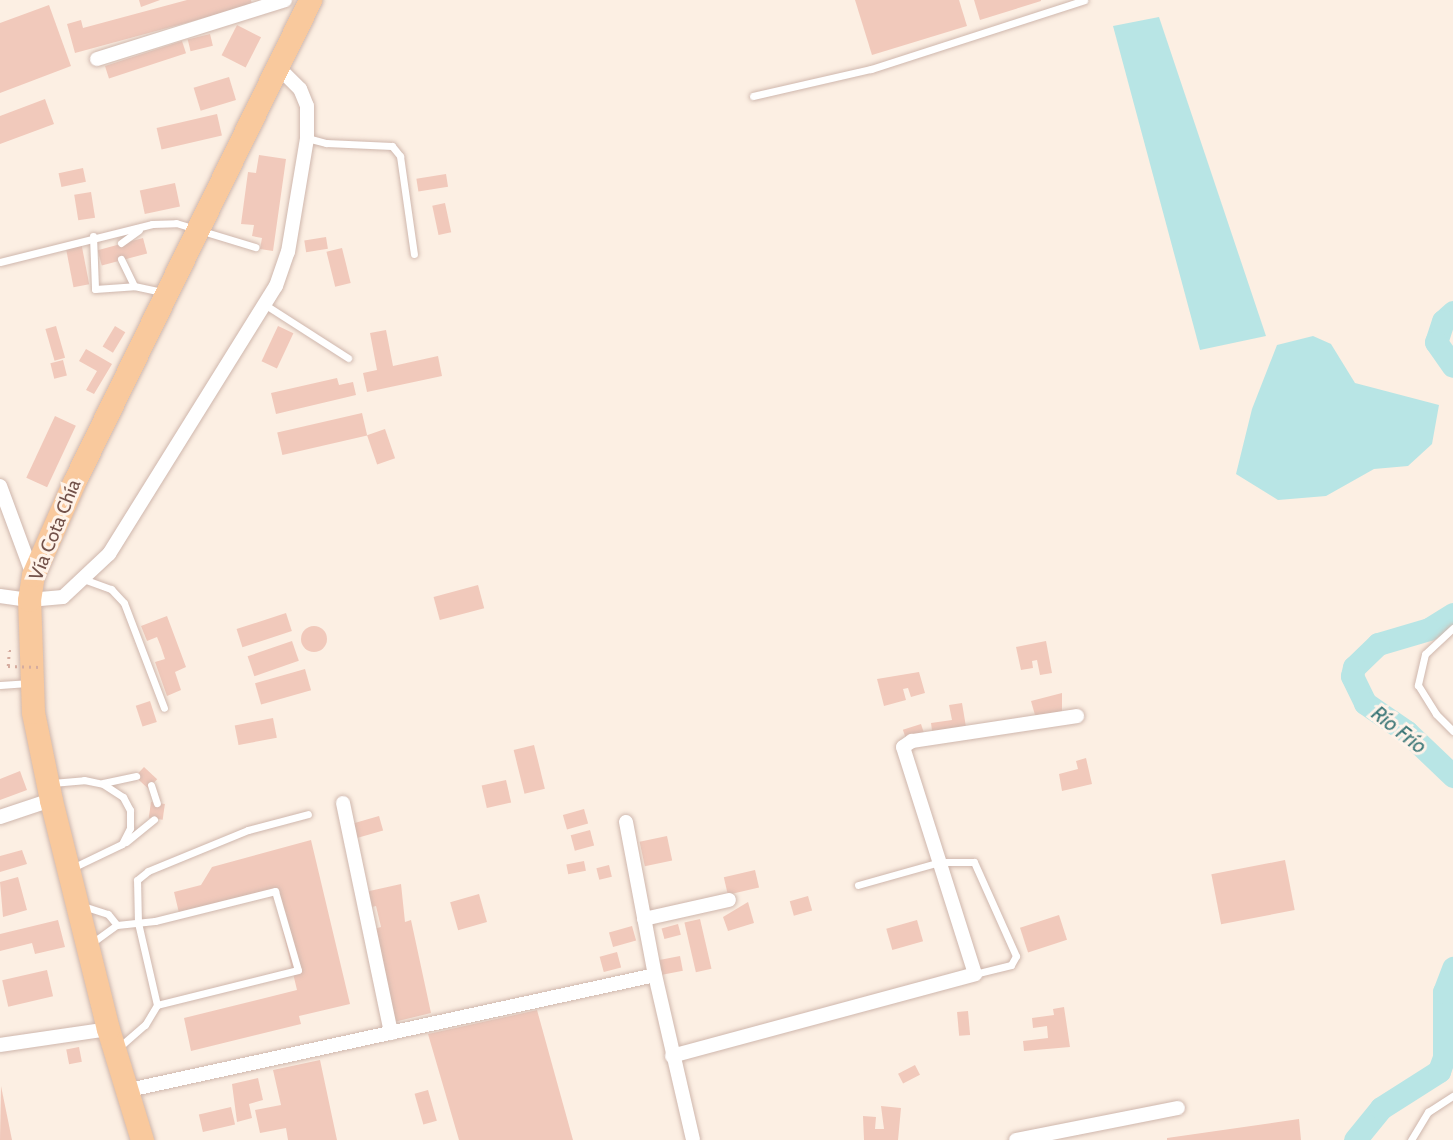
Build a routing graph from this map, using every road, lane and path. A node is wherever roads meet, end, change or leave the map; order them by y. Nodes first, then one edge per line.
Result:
1 (285, 0) edge
2 (1084, 0) edge
3 (303, 1) edge
4 (97, 58) dead end
5 (278, 68) junction
6 (753, 96) dead end
7 (307, 138) junction
8 (152, 224) junction
9 (195, 230) junction
10 (93, 236) junction
11 (121, 243) dead end
12 (255, 247) dead end
13 (414, 254) dead end
14 (121, 259) dead end
15 (0, 262) edge
16 (134, 286) junction
17 (164, 293) junction
18 (264, 304) junction
19 (348, 358) dead end
20 (0, 486) edge
21 (33, 575) junction
22 (86, 580) junction
23 (0, 596) edge
24 (29, 600) junction
25 (1453, 628) edge
26 (8, 666) dead end
27 (35, 675) junction
28 (0, 685) edge
29 (164, 708) dead end
30 (1077, 716) dead end
31 (1453, 731) edge
32 (136, 776) dead end
33 (103, 784) junction
34 (151, 785) dead end
35 (49, 792) junction
36 (158, 803) dead end
37 (343, 803) dead end
38 (308, 814) dead end
39 (0, 817) edge
40 (154, 819) dead end
41 (625, 822) dead end
42 (122, 844) junction
43 (940, 862) junction
44 (69, 869) junction
45 (858, 885) dead end
46 (729, 900) dead end
47 (80, 906) junction
48 (644, 919) junction
49 (138, 923) junction
50 (117, 925) junction
51 (87, 947) junction
52 (975, 974) junction
53 (655, 975) junction
54 (157, 1005) junction
55 (391, 1033) junction
56 (111, 1040) junction
57 (0, 1045) edge
58 (672, 1056) junction
59 (129, 1090) junction
60 (1453, 1096) edge
61 (1178, 1108) dead end
62 (142, 1140) edge
63 (693, 1140) edge
64 (1016, 1140) edge
65 (1410, 1140) edge

1 - 4 street
2 - 6 lane
3 - 5 main road, Vía Cota Chía
5 - 7 street
5 - 9 main road, Vía Cota Chía
7 - 13 lane
7 - 18 street
8 - 9 lane
8 - 10 lane
8 - 11 lane
9 - 12 lane
9 - 17 main road, Vía Cota Chía
10 - 15 lane
10 - 16 lane
14 - 16 lane
16 - 17 lane
17 - 21 main road, Vía Cota Chía
18 - 19 lane
18 - 22 street
20 - 21 street
21 - 24 main road, Vía Cota Chía
22 - 24 street
22 - 29 lane
23 - 24 street
24 - 27 main road, Vía Cota Chía
25 - 31 lane
26 - 27 path, bridge
27 - 28 lane
27 - 35 main road, Vía Cota Chía
30 - 43 street
32 - 33 lane
33 - 35 lane
33 - 42 lane
34 - 36 lane
35 - 39 street
35 - 44 main road, Vía Cota Chía
37 - 55 street
38 - 49 lane
40 - 42 lane
41 - 48 street
42 - 44 lane
43 - 45 lane
43 - 52 street
43 - 52 lane
44 - 47 main road, Vía Cota Chía
46 - 48 street
47 - 50 lane
47 - 51 main road, Vía Cota Chía
48 - 53 street
49 - 50 lane
49 - 54 lane
49 - 54 lane
50 - 51 lane
51 - 56 main road, Vía Cota Chía
52 - 58 street
53 - 55 street
53 - 58 street
54 - 56 lane
55 - 59 street
56 - 57 street
56 - 59 main road, Vía Cota Chía
58 - 63 street
59 - 62 main road, Vía Cota Chía
60 - 65 lane
61 - 64 street

